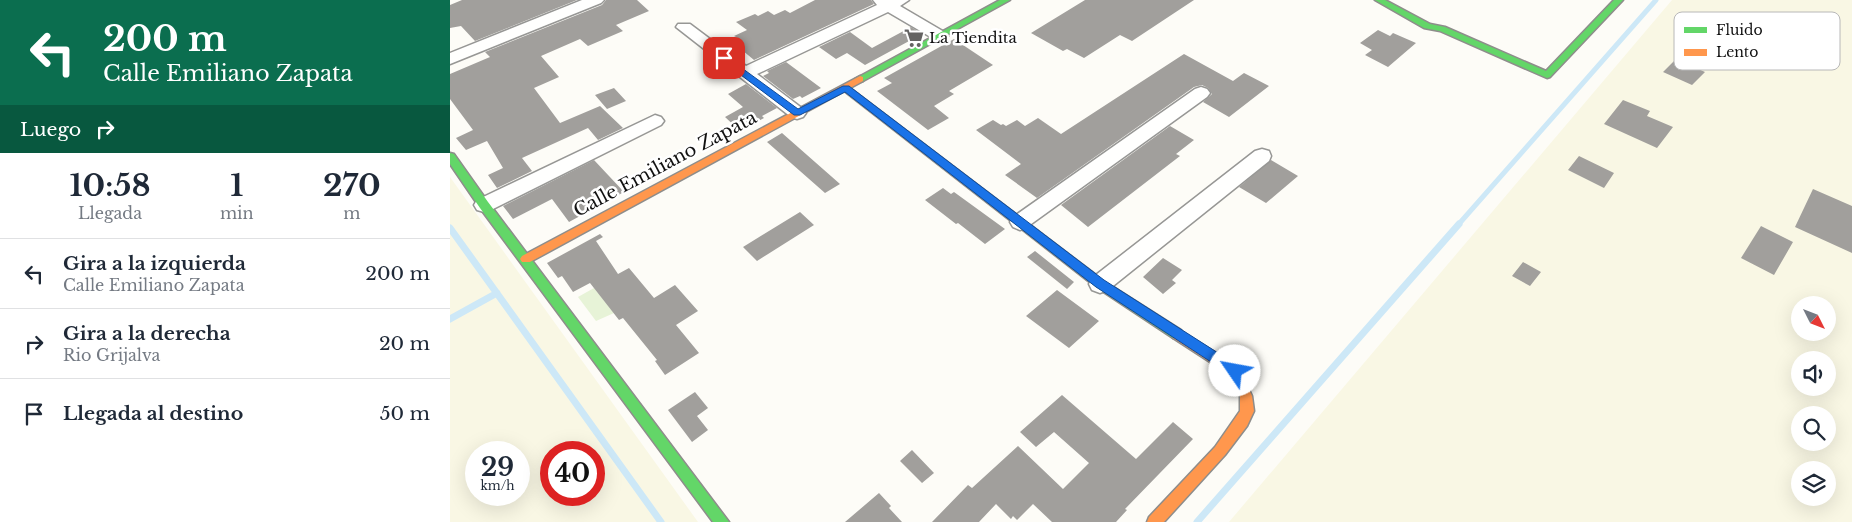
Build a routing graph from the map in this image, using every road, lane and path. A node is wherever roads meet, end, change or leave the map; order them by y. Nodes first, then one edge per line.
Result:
1 (596, 0) edge
2 (1006, 0) edge
3 (1379, 0) edge
4 (1619, 0) edge
5 (889, 2) edge
6 (684, 27) dead end
7 (940, 36) junction
8 (450, 59) edge
9 (745, 73) junction
10 (846, 88) junction
11 (1201, 92) dead end
12 (797, 113) junction
13 (655, 121) dead end
14 (450, 156) edge
15 (1262, 156) dead end
16 (484, 206) junction
17 (1020, 222) junction
18 (526, 260) junction
19 (1100, 284) junction
20 (722, 522) edge
21 (1154, 522) edge

1 - 8 street
2 - 7 street, Calle Emiliano Zapata
3 - 4 street
5 - 7 street
5 - 9 street
6 - 9 street
7 - 10 street, Calle Emiliano Zapata
9 - 12 street
10 - 12 street, Calle Emiliano Zapata
10 - 17 street
11 - 17 street
12 - 18 street, Calle Emiliano Zapata
13 - 16 street
14 - 16 street
15 - 19 street
16 - 18 street
17 - 19 street
18 - 20 street
19 - 21 street

